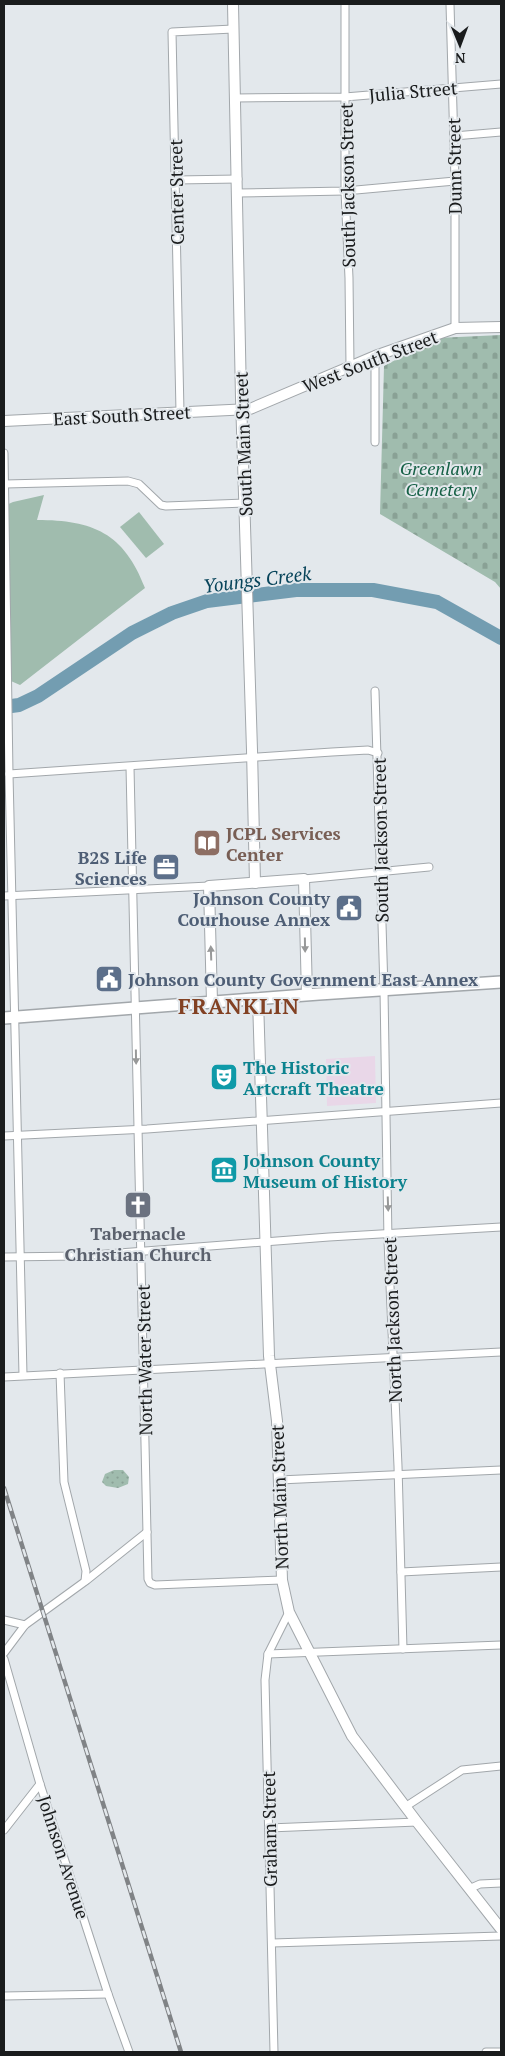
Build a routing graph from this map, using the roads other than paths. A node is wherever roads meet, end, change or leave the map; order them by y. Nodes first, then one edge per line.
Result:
1 (233, 4) edge
2 (346, 4) edge
3 (450, 4) edge
4 (233, 29) junction
5 (501, 84) edge
6 (452, 88) junction
7 (345, 97) junction
8 (235, 98) junction
9 (501, 132) edge
10 (454, 136) junction
11 (238, 179) junction
12 (176, 180) junction
13 (455, 181) junction
14 (345, 191) junction
15 (238, 193) junction
16 (501, 327) edge
17 (455, 328) junction
18 (375, 356) junction
19 (350, 366) junction
20 (241, 410) junction
21 (180, 412) junction
22 (4, 421) edge
23 (375, 442) dead end
24 (4, 453) edge
25 (5, 484) junction
26 (245, 503) junction
27 (374, 691) dead end
28 (378, 752) junction
29 (252, 758) junction
30 (130, 767) junction
31 (9, 774) junction
32 (429, 867) dead end
33 (380, 871) junction
34 (304, 879) junction
35 (255, 883) junction
36 (209, 886) junction
37 (132, 889) junction
38 (4, 896) edge
39 (13, 896) junction
40 (501, 982) edge
41 (384, 990) junction
42 (307, 995) junction
43 (258, 999) junction
44 (212, 1002) junction
45 (135, 1008) junction
46 (9, 1018) edge
47 (501, 1103) edge
48 (385, 1112) junction
49 (262, 1120) junction
50 (138, 1130) junction
51 (4, 1136) edge
52 (16, 1136) junction
53 (501, 1227) edge
54 (388, 1233) junction
55 (266, 1242) junction
56 (141, 1252) junction
57 (4, 1257) edge
58 (20, 1257) junction
59 (501, 1352) edge
60 (392, 1357) junction
61 (270, 1364) junction
62 (144, 1370) junction
63 (60, 1373) junction
64 (23, 1375) junction
65 (4, 1377) edge
66 (501, 1470) edge
67 (398, 1474) junction
68 (279, 1480) junction
69 (147, 1532) junction
70 (501, 1567) edge
71 (401, 1572) junction
72 (282, 1580) junction
73 (85, 1581) junction
74 (289, 1612) junction
75 (4, 1620) edge
76 (25, 1625) junction
77 (501, 1645) edge
78 (403, 1650) junction
79 (4, 1653) edge
80 (309, 1653) junction
81 (268, 1654) junction
82 (4, 1660) edge
83 (501, 1766) edge
84 (40, 1784) junction
85 (405, 1808) junction
86 (416, 1822) junction
87 (269, 1828) junction
88 (4, 1830) edge
89 (501, 1884) edge
90 (471, 1888) junction
91 (501, 1929) edge
92 (501, 1936) edge
93 (272, 1942) junction
94 (108, 1994) junction
95 (4, 1996) edge
96 (129, 2052) edge
97 (274, 2052) edge
98 (486, 2052) edge
99 (501, 2052) edge

1 - 4 street, South Main Street
2 - 7 street, South Jackson Street
3 - 6 street, Dunn Street
4 - 8 street, South Main Street
4 - 12 street, Center Street
5 - 6 street, Julia Street
6 - 7 street, Julia Street
6 - 10 street, Dunn Street
7 - 8 street, Julia Street
7 - 14 street, South Jackson Street
8 - 11 street, South Main Street
9 - 10 street
10 - 13 street, Dunn Street
11 - 12 street
11 - 15 street, South Main Street
12 - 21 street, Center Street
13 - 14 street
13 - 17 street, Dunn Street
14 - 15 street
14 - 19 street, South Jackson Street
15 - 20 street, South Main Street
16 - 17 street, West South Street
17 - 18 street, West South Street
18 - 19 street, West South Street
18 - 23 street
19 - 20 street, West South Street
20 - 21 street, East South Street
20 - 26 street, South Main Street
21 - 22 street, East South Street
24 - 25 street
25 - 26 street
25 - 31 street
26 - 29 street, South Main Street
27 - 28 street, South Jackson Street
28 - 29 street
28 - 33 street, South Jackson Street
29 - 30 street
29 - 35 street, South Main Street
30 - 31 street
30 - 37 street, North Water Street
31 - 39 street
32 - 33 street
33 - 34 street
33 - 41 street, South Jackson Street
34 - 35 street
34 -> 42 street
35 - 36 street
36 - 37 street
44 -> 36 street
37 - 39 street
37 - 45 street, North Water Street
38 - 39 street
39 - 46 street
40 - 41 main road
41 - 42 main road
41 - 48 street, North Jackson Street
42 - 43 main road
43 - 44 main road
43 - 49 street, North Main Street
44 - 45 main road
45 - 46 main road
45 -> 50 street, North Water Street
46 - 52 street
47 - 48 street
48 - 49 street
48 -> 54 street, North Jackson Street
49 - 50 street
49 - 55 street, North Main Street
50 - 52 street
50 - 56 street, North Water Street
51 - 52 street
52 - 58 street
53 - 54 street
54 - 55 street
54 - 60 street, North Jackson Street
55 - 56 street
55 - 61 street, North Main Street
56 - 58 street
56 - 62 street, North Water Street
57 - 58 street
58 - 64 street
59 - 60 street
60 - 61 street
60 - 67 street, North Jackson Street
61 - 62 street
61 - 68 street, North Main Street
62 - 63 street
62 - 69 street, North Water Street
63 - 64 street
63 - 73 street
64 - 65 street
66 - 67 street
67 - 68 street
67 - 71 street, North Jackson Street
68 - 72 street, North Main Street
69 - 72 street, North Water Street
69 - 73 street
70 - 71 street
71 - 78 street, North Jackson Street
72 - 74 street, North Main Street
73 - 76 street
74 - 80 street, North Main Street
74 - 81 street, Graham Street
75 - 76 street
76 - 79 street
77 - 78 street
78 - 80 street
80 - 81 street
80 - 85 street, North Main Street
81 - 87 street, Graham Street
82 - 84 street, Johnson Avenue
83 - 85 street
84 - 88 street
84 - 94 street, Johnson Avenue
85 - 86 street, North Main Street
86 - 87 street
86 - 90 street, North Main Street
87 - 93 street, Graham Street
89 - 90 street
90 - 91 street, North Main Street
92 - 93 street
93 - 97 street, Graham Street
94 - 95 street
94 - 96 street, Johnson Avenue
98 - 99 street

